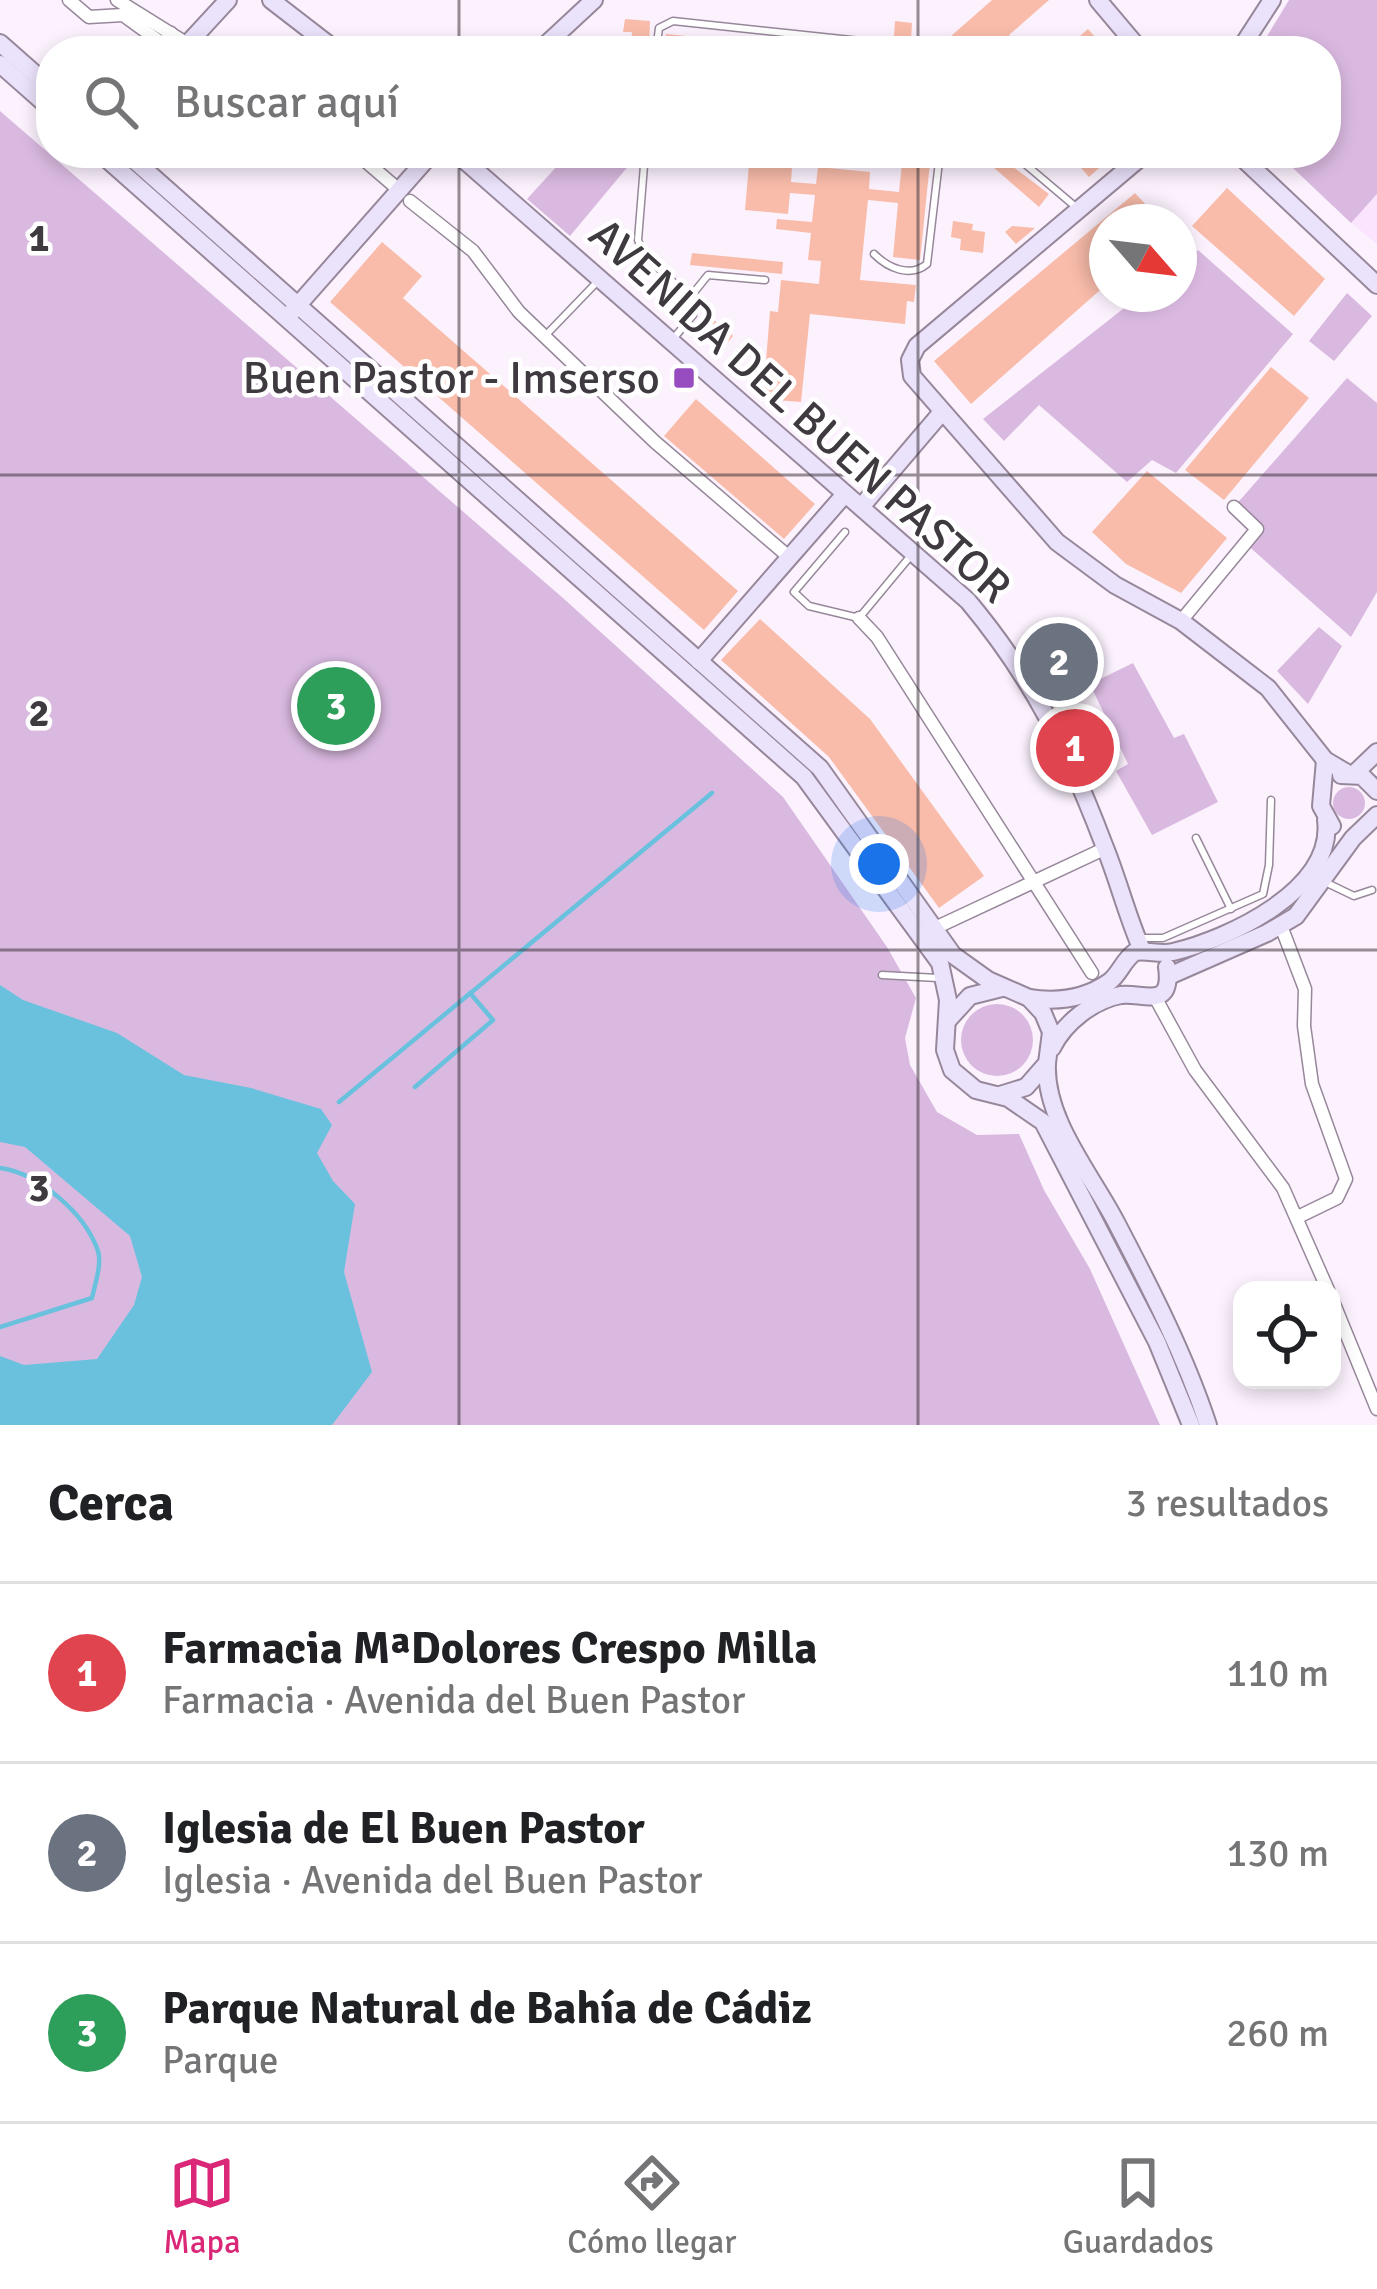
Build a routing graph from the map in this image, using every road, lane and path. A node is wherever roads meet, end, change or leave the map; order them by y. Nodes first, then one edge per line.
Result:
1 (69, 0) edge
2 (117, 0) edge
3 (228, 0) edge
4 (271, 0) edge
5 (594, 0) edge
6 (1098, 0) edge
7 (1272, 0) edge
8 (171, 33) junction
9 (152, 36) edge
10 (169, 36) edge
11 (175, 36) edge
12 (199, 36) edge
13 (318, 36) edge
14 (555, 36) edge
15 (658, 36) edge
16 (814, 36) edge
17 (1129, 36) edge
18 (1249, 36) edge
19 (0, 43) edge
20 (0, 64) edge
21 (36, 75) edge
22 (36, 96) edge
23 (118, 168) edge
24 (142, 168) edge
25 (373, 168) edge
26 (423, 168) edge
27 (473, 168) edge
28 (644, 168) edge
29 (938, 168) edge
30 (1029, 168) edge
31 (1129, 168) edge
32 (1253, 168) edge
33 (405, 196) junction
34 (1079, 211) junction
35 (874, 254) dead end
36 (599, 279) junction
37 (765, 280) dead end
38 (1377, 285) edge
39 (691, 296) junction
40 (292, 312) junction
41 (544, 337) junction
42 (670, 343) junction
43 (942, 412) junction
44 (845, 494) junction
45 (861, 507) junction
46 (1234, 507) dead end
47 (845, 532) dead end
48 (913, 552) junction
49 (789, 557) junction
50 (859, 619) junction
51 (1181, 621) junction
52 (699, 661) junction
53 (1377, 752) edge
54 (1325, 760) junction
55 (1351, 773) junction
56 (1323, 790) junction
57 (1377, 791) edge
58 (1271, 800) dead end
59 (1377, 815) edge
60 (1326, 820) junction
61 (1360, 831) junction
62 (1196, 838) dead end
63 (1106, 848) junction
64 (1034, 881) junction
65 (1324, 881) junction
66 (1372, 890) dead end
67 (1231, 909) junction
68 (1281, 926) junction
69 (935, 928) junction
70 (1145, 947) junction
71 (1121, 966) junction
72 (1091, 973) dead end
73 (882, 975) dead end
74 (945, 976) junction
75 (1169, 976) junction
76 (1010, 989) junction
77 (1133, 997) junction
78 (1155, 997) junction
79 (1029, 998) junction
80 (949, 1019) junction
81 (1048, 1059) junction
82 (1000, 1095) junction
83 (1298, 1216) junction
84 (1324, 1281) edge
85 (1341, 1321) edge
86 (1377, 1409) edge
87 (1191, 1425) edge
88 (1208, 1425) edge

1 - 9 street
2 - 8 street
3 - 12 street
4 - 13 street
5 - 14 street
6 - 17 street
7 - 18 street
8 - 10 street
8 - 11 street
15 - 16 lane
19 - 21 street
20 - 22 street
23 - 40 street
24 - 40 street
25 - 33 street
26 - 33 street
27 - 36 street, AVENIDA DEL BUEN PASTOR
28 - 39 lane
29 - 35 lane
30 - 34 lane
31 - 34 street
32 - 38 street
33 - 40 street
33 - 41 street
34 - 43 street
36 - 41 lane
36 - 42 street, AVENIDA DEL BUEN PASTOR
37 - 39 lane
39 - 42 lane
40 - 52 street
40 - 74 street
41 - 49 street
42 - 44 street, AVENIDA DEL BUEN PASTOR
43 - 45 street
43 - 51 street
44 - 45 street, AVENIDA DEL BUEN PASTOR
44 - 49 street
45 - 48 street, AVENIDA DEL BUEN PASTOR
46 - 51 street
47 - 50 lane
48 - 50 lane
48 - 63 street, AVENIDA DEL BUEN PASTOR
49 - 52 street
50 - 64 street
51 - 54 street
52 - 69 street
53 - 55 street
54 - 55 street
54 - 56 street
55 - 56 street
55 - 57 street
56 - 60 street
58 - 67 lane
59 - 61 street
60 - 61 street
60 - 70 street
61 - 65 street
62 - 67 lane
63 - 64 street
63 - 70 street, AVENIDA DEL BUEN PASTOR
64 - 69 street
64 - 72 street
65 - 66 lane
65 - 68 street
67 - 70 lane
68 - 75 street
68 - 83 street
69 - 76 street
70 - 71 street
70 - 75 street
71 - 77 street
71 - 79 street
73 - 74 lane
74 - 80 street
75 - 78 street
76 - 79 street
76 - 80 street
77 - 78 street
77 - 81 street
78 - 83 street
79 - 81 street
80 - 82 street
81 - 82 street
81 - 88 street
82 - 87 street
83 - 84 street
85 - 86 street

